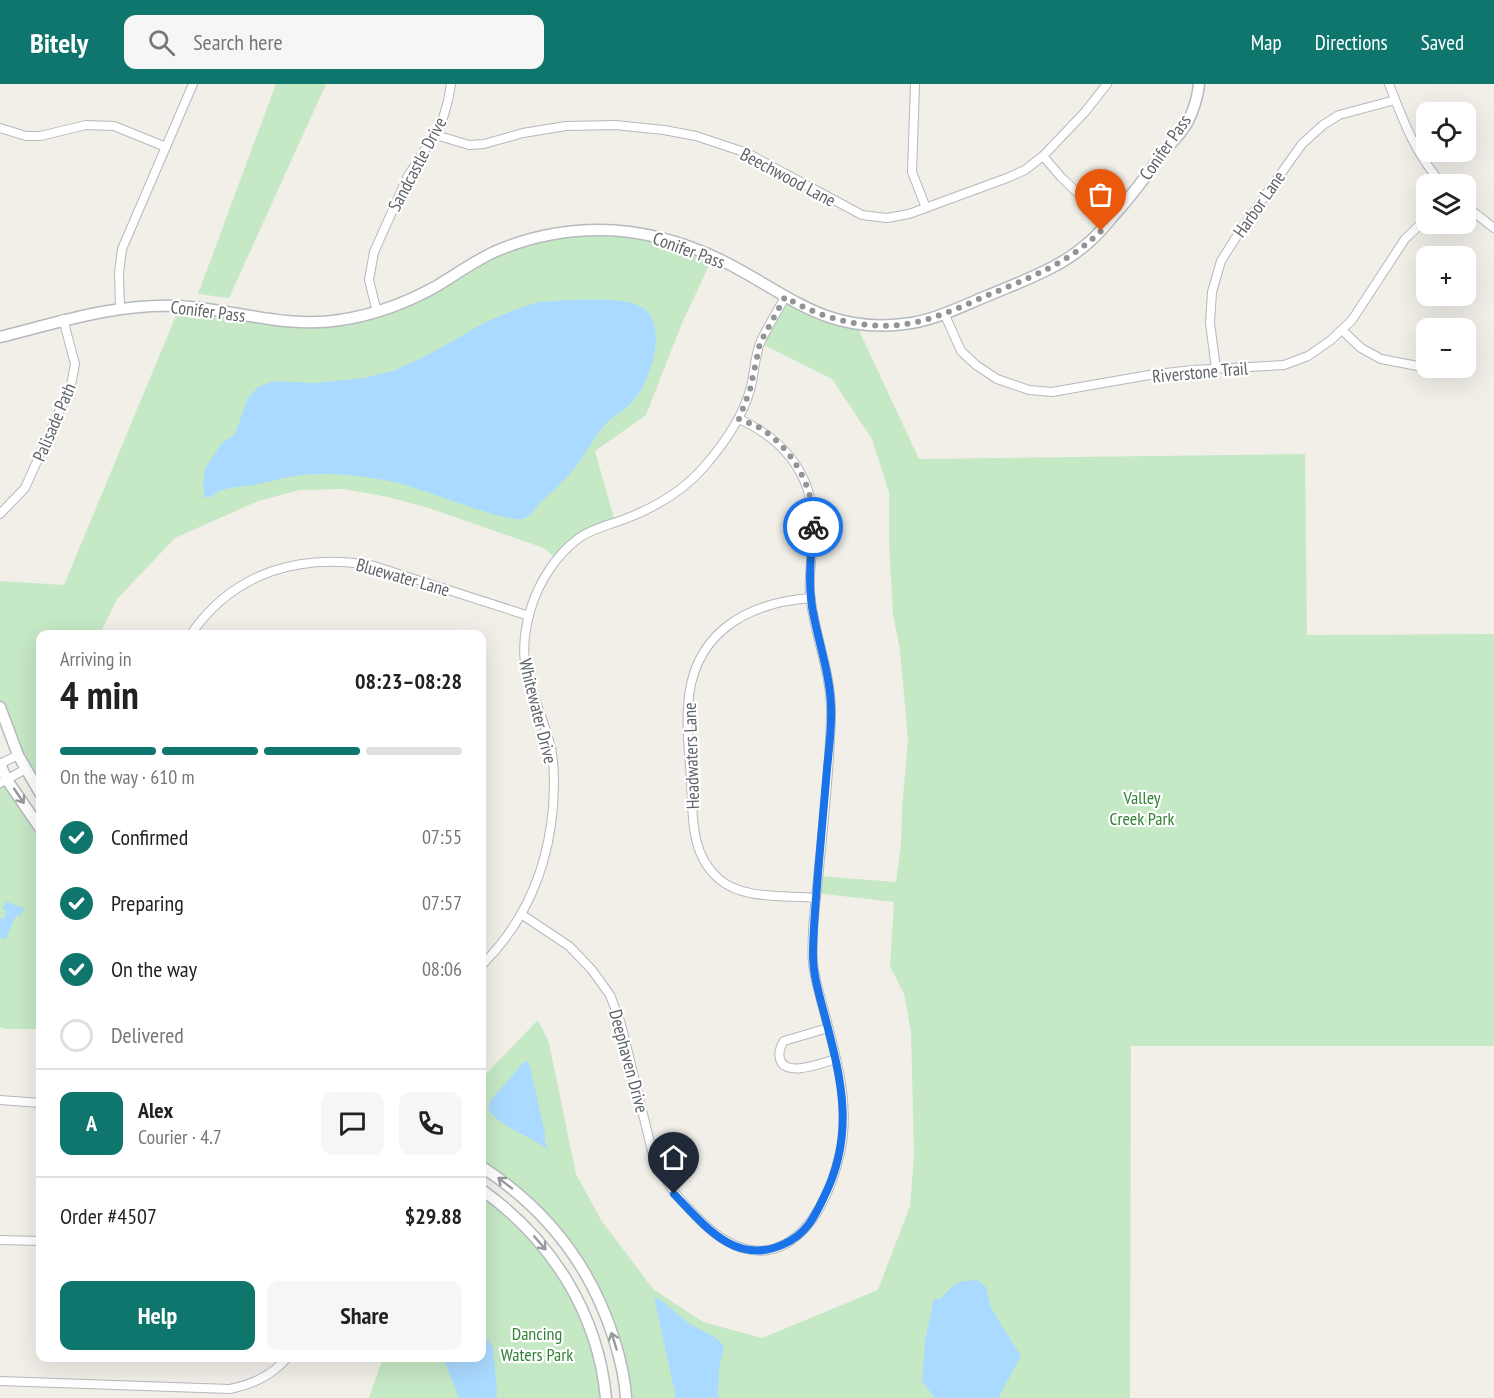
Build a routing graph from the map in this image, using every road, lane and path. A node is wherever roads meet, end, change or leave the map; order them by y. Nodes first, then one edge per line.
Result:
1 (193, 84) edge
2 (451, 84) edge
3 (915, 84) edge
4 (1107, 84) edge
5 (1199, 84) edge
6 (1389, 84) edge
7 (1395, 100) junction
8 (0, 128) edge
9 (436, 135) junction
10 (166, 147) junction
11 (1043, 156) junction
12 (1435, 174) edge
13 (926, 208) junction
14 (1476, 214) edge
15 (1108, 222) junction
16 (1494, 228) edge
17 (1416, 229) edge
18 (785, 297) junction
19 (120, 308) junction
20 (377, 312) junction
21 (944, 314) junction
22 (63, 319) junction
23 (1342, 330) junction
24 (13, 334) junction
25 (0, 337) edge
26 (0, 342) edge
27 (1416, 366) edge
28 (1216, 369) junction
29 (739, 419) junction
30 (0, 514) edge
31 (811, 598) junction
32 (529, 616) junction
33 (194, 630) edge
34 (0, 707) edge
35 (18, 755) junction
36 (0, 764) edge
37 (26, 769) junction
38 (4, 781) edge
39 (36, 786) edge
40 (36, 823) edge
41 (816, 898) junction
42 (521, 915) junction
43 (486, 961) edge
44 (828, 1028) junction
45 (836, 1059) junction
46 (0, 1100) edge
47 (36, 1103) edge
48 (486, 1170) edge
49 (486, 1193) edge
50 (0, 1239) edge
51 (36, 1241) edge
52 (283, 1362) edge
53 (0, 1381) edge
54 (606, 1398) edge
55 (626, 1398) edge

1 - 10 street
2 - 9 street, Sandcastle Drive
3 - 13 street
4 - 11 street
5 - 15 street, Conifer Pass
6 - 7 street
7 - 12 street
7 - 28 street, Harbor Lane
8 - 10 street
9 - 13 street, Beechwood Lane
9 - 20 street, Sandcastle Drive
10 - 19 street
11 - 13 street
11 - 15 street
14 - 16 street
15 - 21 street, Conifer Pass
17 - 23 street, Riverstone Trail
18 - 20 street, Conifer Pass
18 - 21 street, Conifer Pass
18 - 29 street, Whitewater Drive
19 - 20 street, Conifer Pass
19 - 22 street, Conifer Pass
21 - 28 street, Riverstone Trail
22 - 24 street, Conifer Pass
22 - 30 street, Palisade Path
23 - 27 street
23 - 28 street, Riverstone Trail
24 - 25 street, Conifer Pass
24 - 26 street, Conifer Pass
29 - 31 street, Deephaven Drive
29 - 32 street, Whitewater Drive
31 - 41 street, Deephaven Drive
31 - 41 street, Headwaters Lane
32 - 33 street, Bluewater Lane
32 - 42 street, Whitewater Drive
34 - 35 street
35 - 36 street
35 - 37 street
36 - 38 street
37 - 38 street
37 - 39 street
38 -> 40 street
41 - 44 street, Deephaven Drive
42 - 43 street, Whitewater Drive
42 - 45 street, Deephaven Drive
44 - 45 street, Deephaven Drive
44 - 45 street
46 - 47 street
55 -> 48 street
49 -> 54 street
50 - 51 street
52 - 53 street

